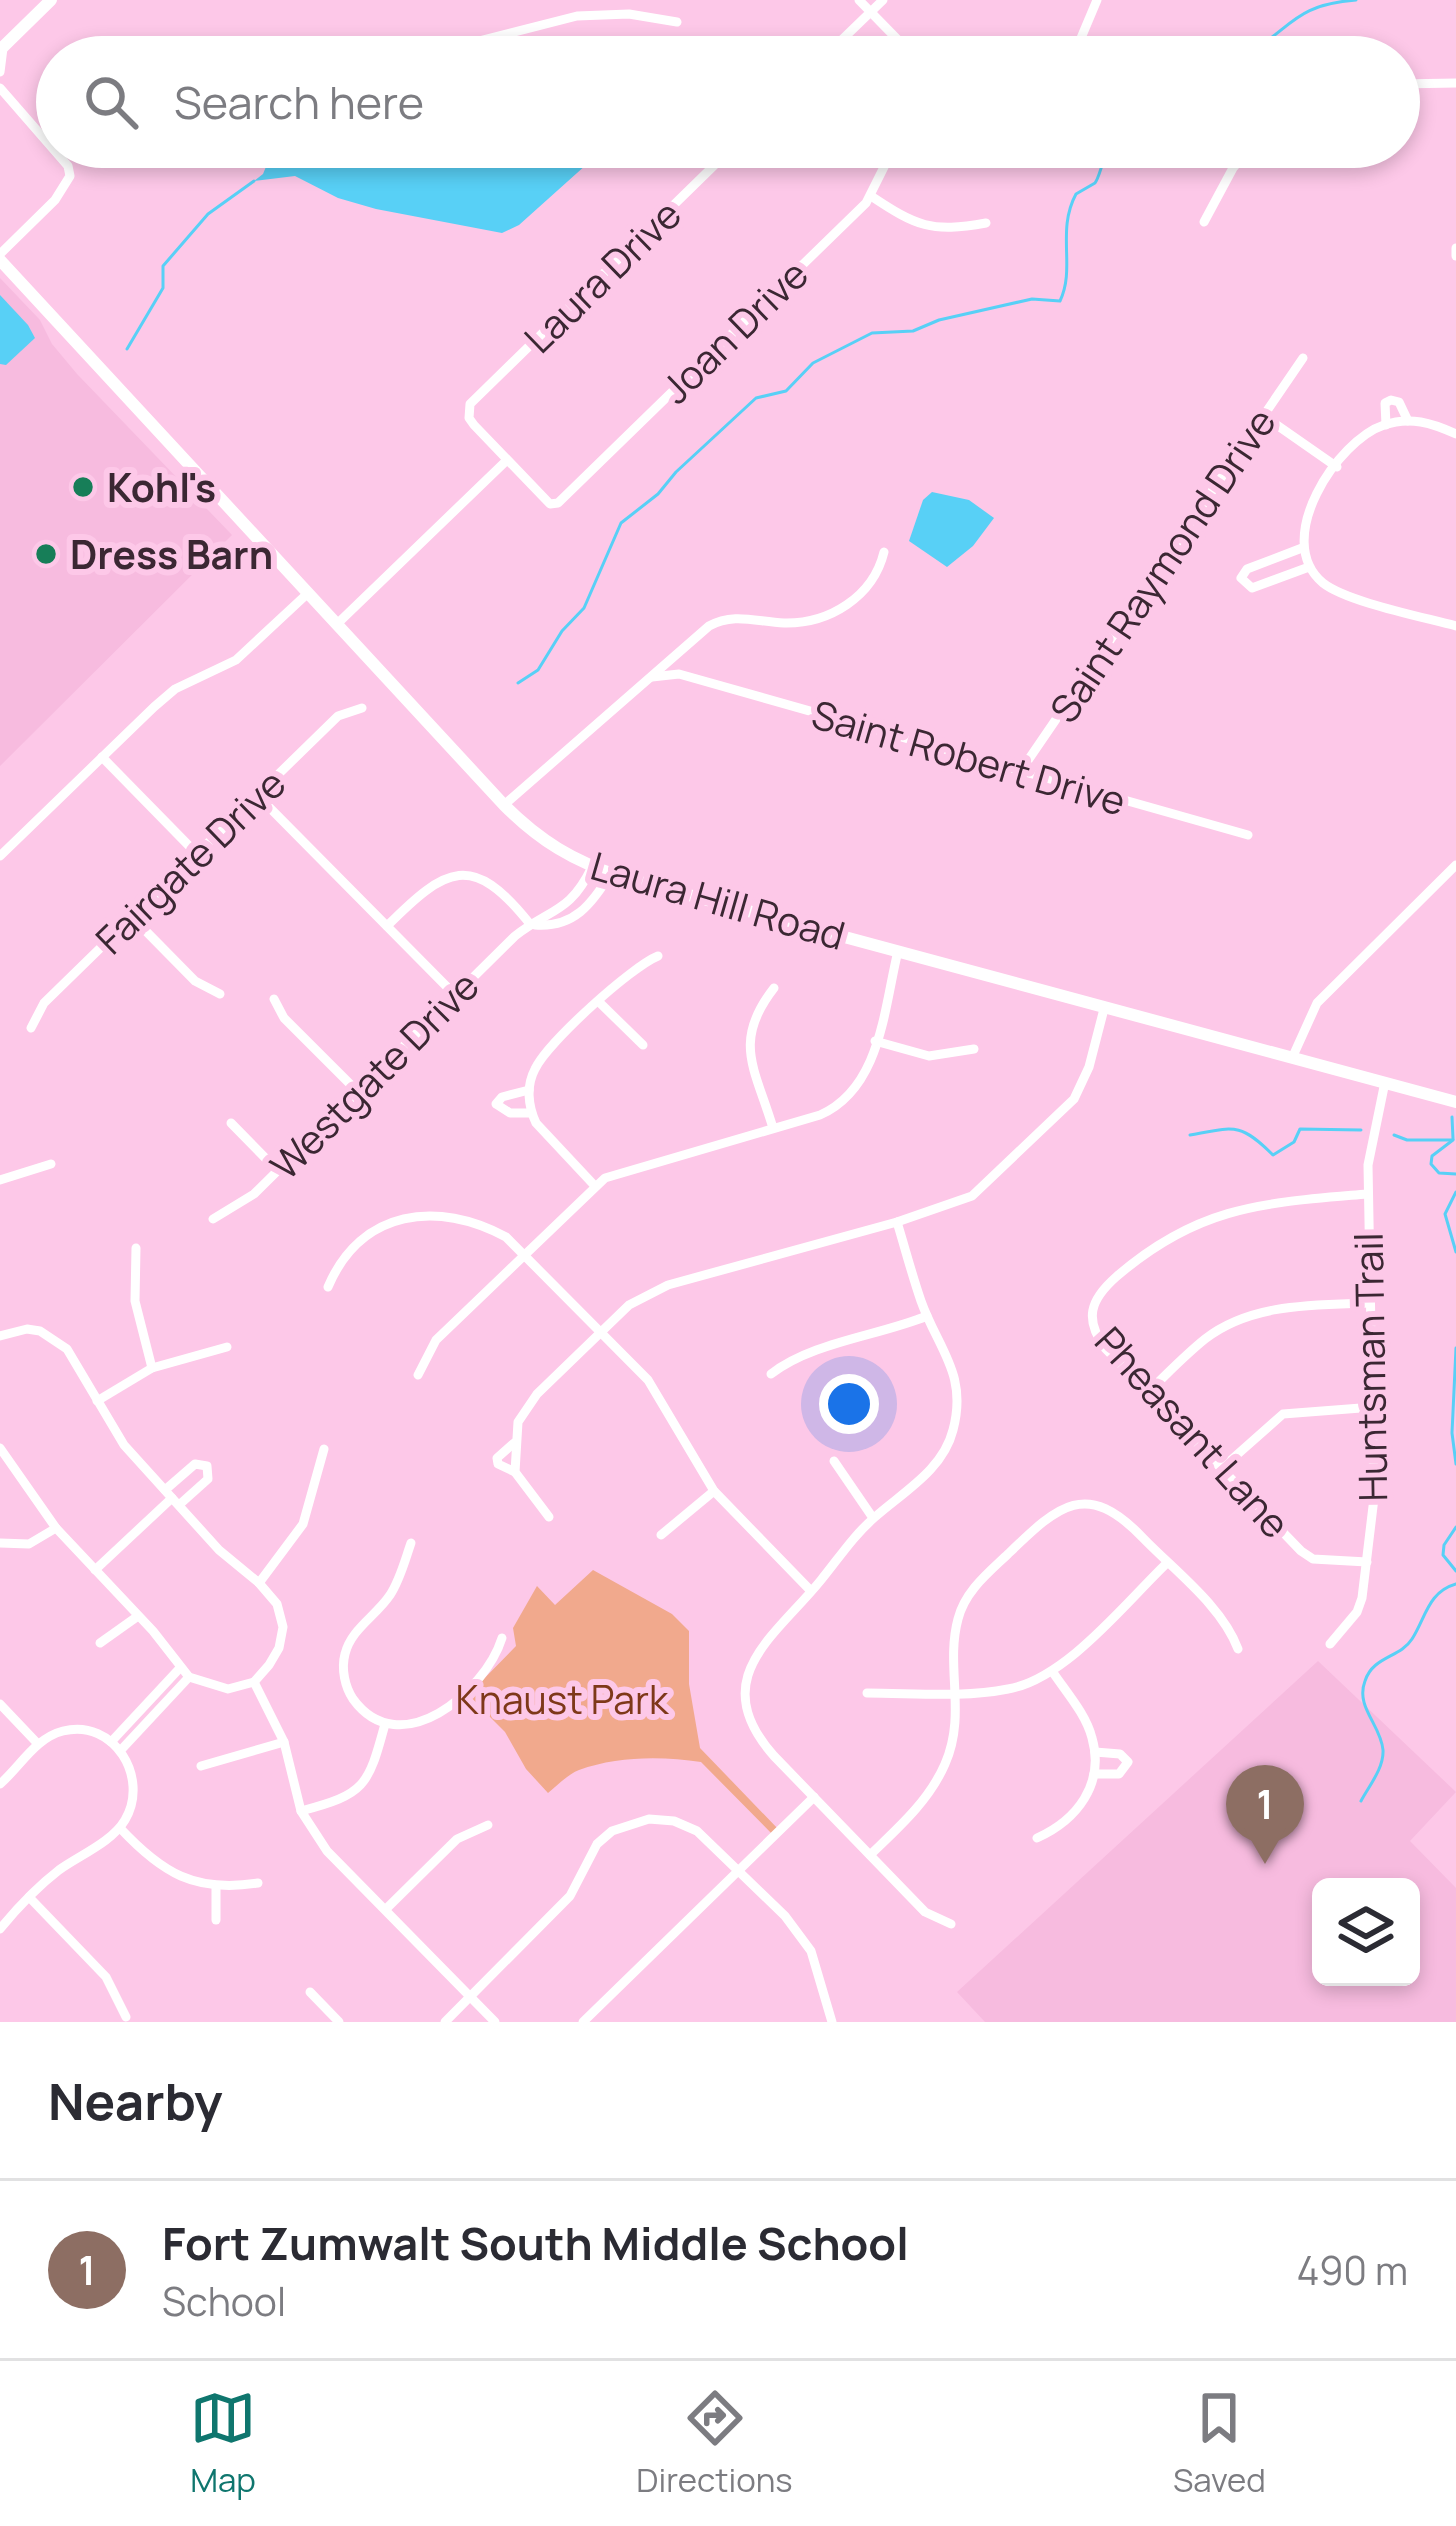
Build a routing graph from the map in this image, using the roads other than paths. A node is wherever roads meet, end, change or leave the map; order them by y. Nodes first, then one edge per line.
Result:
1 (51, 0) edge
2 (573, 0) edge
3 (859, 0) edge
4 (883, 0) edge
5 (1097, 0) edge
6 (870, 11) junction
7 (577, 16) junction
8 (677, 22) dead end
9 (498, 36) edge
10 (845, 36) edge
11 (894, 36) edge
12 (1082, 36) edge
13 (2, 48) edge
14 (0, 72) edge
15 (1456, 83) edge
16 (1420, 84) edge
17 (1, 92) edge
18 (36, 131) edge
19 (68, 168) edge
20 (712, 168) edge
21 (884, 168) edge
22 (1233, 168) edge
23 (871, 196) junction
24 (1204, 222) dead end
25 (986, 223) dead end
26 (0, 257) edge
27 (1304, 358) dead end
28 (1264, 416) junction
29 (1408, 421) junction
30 (1386, 425) junction
31 (1456, 434) edge
32 (506, 461) junction
33 (1337, 467) junction
34 (1302, 548) junction
35 (884, 552) dead end
36 (1310, 567) junction
37 (307, 594) junction
38 (336, 625) junction
39 (1456, 626) edge
40 (686, 647) junction
41 (652, 677) junction
42 (689, 677) junction
43 (362, 708) dead end
44 (102, 757) junction
45 (1020, 772) junction
46 (257, 795) junction
47 (504, 805) junction
48 (1249, 836) dead end
49 (197, 854) junction
50 (0, 856) edge
51 (1456, 865) edge
52 (592, 867) junction
53 (610, 873) junction
54 (132, 917) junction
55 (530, 925) junction
56 (387, 926) junction
57 (898, 951) junction
58 (658, 956) dead end
59 (774, 988) dead end
60 (220, 994) dead end
61 (455, 995) junction
62 (274, 999) dead end
63 (599, 1002) junction
64 (1104, 1009) junction
65 (31, 1028) dead end
66 (875, 1041) junction
67 (643, 1045) dead end
68 (974, 1049) dead end
69 (1293, 1056) junction
70 (1385, 1082) junction
71 (529, 1090) junction
72 (358, 1092) junction
73 (1456, 1102) edge
74 (531, 1113) junction
75 (231, 1124) dead end
76 (773, 1128) junction
77 (51, 1165) dead end
78 (277, 1170) junction
79 (0, 1180) edge
80 (594, 1185) junction
81 (1367, 1194) junction
82 (213, 1219) dead end
83 (897, 1222) junction
84 (136, 1248) dead end
85 (525, 1253) junction
86 (328, 1286) dead end
87 (1370, 1303) junction
88 (927, 1316) junction
89 (602, 1332) junction
90 (0, 1336) edge
91 (227, 1347) dead end
92 (152, 1368) junction
93 (771, 1374) dead end
94 (418, 1375) dead end
95 (1148, 1391) junction
96 (97, 1401) junction
97 (1375, 1407) junction
98 (514, 1443) junction
99 (0, 1448) edge
100 (324, 1449) dead end
101 (834, 1461) dead end
102 (1222, 1468) junction
103 (515, 1472) junction
104 (714, 1491) junction
105 (172, 1498) junction
106 (549, 1517) dead end
107 (873, 1518) junction
108 (56, 1528) junction
109 (662, 1534) dead end
110 (0, 1543) edge
111 (412, 1543) dead end
112 (1367, 1562) junction
113 (1167, 1563) junction
114 (95, 1570) junction
115 (260, 1583) junction
116 (811, 1591) junction
117 (137, 1616) junction
118 (502, 1638) dead end
119 (100, 1643) dead end
120 (1330, 1644) dead end
121 (1238, 1649) dead end
122 (179, 1669) junction
123 (1052, 1671) junction
124 (189, 1677) junction
125 (254, 1682) junction
126 (867, 1693) dead end
127 (958, 1693) junction
128 (0, 1704) edge
129 (385, 1724) junction
130 (111, 1742) junction
131 (284, 1742) junction
132 (38, 1744) junction
133 (120, 1751) junction
134 (1094, 1752) junction
135 (201, 1766) dead end
136 (1094, 1774) junction
137 (0, 1784) edge
138 (814, 1798) junction
139 (301, 1811) junction
140 (488, 1825) dead end
141 (120, 1828) junction
142 (1037, 1838) dead end
143 (869, 1856) junction
144 (738, 1871) junction
145 (258, 1883) dead end
146 (216, 1886) junction
147 (29, 1897) junction
148 (386, 1910) junction
149 (216, 1920) dead end
150 (951, 1924) dead end
151 (0, 1928) edge
152 (310, 1992) dead end
153 (470, 1996) junction
154 (126, 2017) dead end
155 (339, 2022) edge
156 (445, 2022) edge
157 (495, 2022) edge
158 (583, 2022) edge
159 (832, 2022) edge

1 - 13 main road
2 - 7 street
3 - 6 street
4 - 6 street
5 - 12 street
6 - 10 street
6 - 11 street
7 - 8 street
7 - 9 street
13 - 14 street
15 - 16 street
17 - 18 street
19 - 26 street
20 - 32 street, Laura Drive
21 - 23 street, Joan Drive
22 - 24 street
23 - 25 street
23 - 32 street, Joan Drive
26 - 37 main road, Laura Hill Road
27 - 28 street, Saint Raymond Drive
28 - 33 street
28 - 45 street, Saint Raymond Drive
29 - 30 street
29 - 30 street
29 - 31 street
30 - 33 street
32 - 38 street
33 - 34 street
34 - 36 street
34 - 36 street
35 - 40 street
36 - 39 street
37 - 38 main road, Laura Hill Road
37 - 44 street
38 - 47 main road, Laura Hill Road
40 - 41 street
40 - 42 street
41 - 42 street, Saint Robert Drive
41 - 47 street
42 - 45 street, Saint Robert Drive
43 - 46 street, Fairgate Drive
44 - 49 street
44 - 50 street
45 - 48 street, Saint Robert Drive
46 - 49 street, Fairgate Drive
46 - 56 street
47 - 52 main road, Laura Hill Road
49 - 54 street, Fairgate Drive
51 - 69 street
52 - 53 main road, Laura Hill Road
52 - 55 street, Westgate Drive
53 - 55 street, Westgate Drive
53 - 57 main road, Laura Hill Road
54 - 60 street
54 - 65 street, Fairgate Drive
55 - 56 street
55 - 61 street, Westgate Drive
56 - 61 street
57 - 64 main road, Laura Hill Road
57 - 66 street
58 - 63 street
59 - 76 street
61 - 72 street, Westgate Drive
62 - 72 street
63 - 67 street
63 - 71 street
64 - 69 main road, Laura Hill Road
64 - 83 street
66 - 68 street
66 - 76 street
69 - 70 main road, Laura Hill Road
70 - 73 main road, Laura Hill Road
70 - 81 street, Huntsman Trail
71 - 74 street
71 - 74 street
72 - 78 street, Westgate Drive
74 - 80 street
75 - 78 street
76 - 80 street
77 - 79 street
78 - 82 street, Westgate Drive
80 - 85 street
81 - 87 street, Huntsman Trail
81 - 95 street, Pheasant Lane
83 - 88 street
83 - 89 street
84 - 92 street
85 - 86 street
85 - 89 street
85 - 94 street
87 - 95 street
87 - 97 street, Huntsman Trail
88 - 93 street
88 - 107 street
89 - 98 street
89 - 104 street
90 - 96 street
91 - 92 street
92 - 96 street
95 - 102 street, Pheasant Lane
96 - 105 street
97 - 102 street
97 - 112 street, Huntsman Trail
98 - 103 street
98 - 103 street
99 - 108 street
100 - 115 street
101 - 107 street
102 - 112 street, Pheasant Lane
103 - 106 street
104 - 109 street
104 - 116 street
105 - 114 street
105 - 115 street
107 - 116 street
108 - 110 street
108 - 114 street
111 - 129 street
112 - 120 street, Huntsman Trail
113 - 121 street
113 - 123 street
113 - 127 street
114 - 117 street
115 - 125 street
116 - 138 street
117 - 119 street
117 - 122 street
118 - 129 street
122 - 124 street
122 - 130 street
123 - 127 street
123 - 134 street
124 - 125 street
124 - 133 street
125 - 131 street
126 - 127 street
127 - 143 street
128 - 132 street
129 - 139 street
130 - 132 street
130 - 133 street
131 - 135 street
131 - 139 street
132 - 137 street
133 - 141 street
134 - 136 street
134 - 136 street
136 - 142 street
138 - 143 street
138 - 144 street
139 - 148 street
140 - 148 street
141 - 146 street
141 - 147 street
143 - 150 street
144 - 153 street
144 - 158 street
144 - 159 street
145 - 146 street
146 - 149 street
147 - 151 street
147 - 154 street
148 - 153 street
152 - 155 street
153 - 156 street
153 - 157 street

